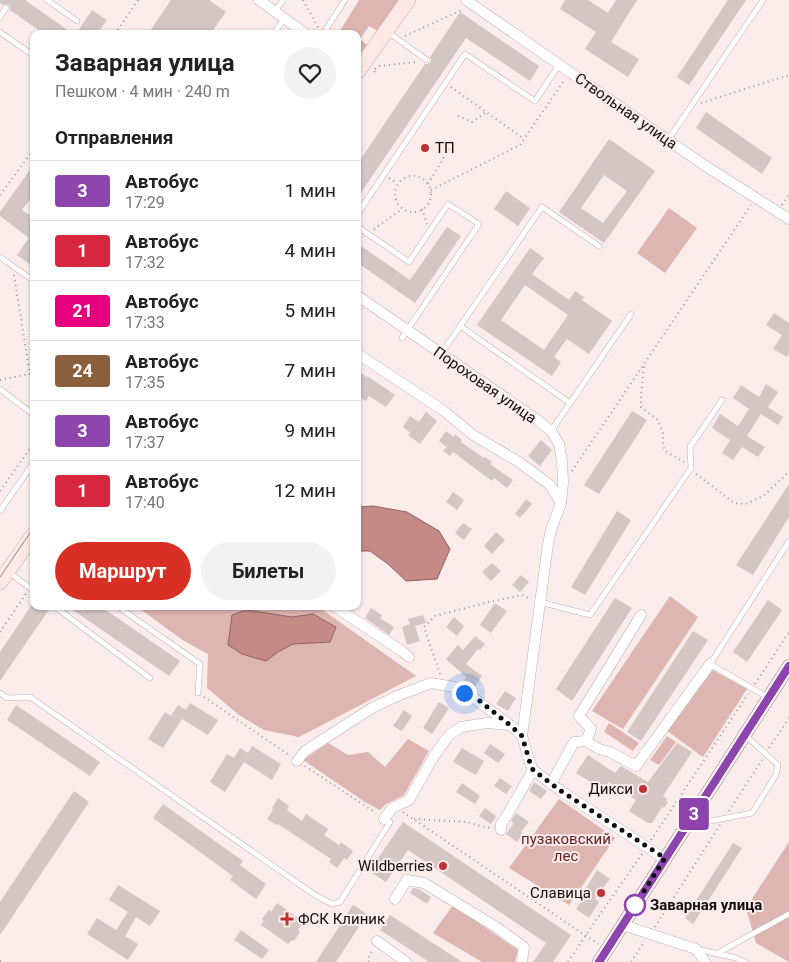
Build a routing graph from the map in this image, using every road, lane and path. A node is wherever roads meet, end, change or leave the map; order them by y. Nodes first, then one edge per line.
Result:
1 (47, 0) edge
2 (138, 0) edge
3 (259, 0) edge
4 (283, 0) edge
5 (303, 0) edge
6 (345, 0) edge
7 (408, 0) edge
8 (763, 0) edge
9 (470, 2) edge
10 (6, 8) dead end
11 (275, 11) junction
12 (0, 17) edge
13 (285, 18) junction
14 (77, 21) dead end
15 (118, 30) edge
16 (276, 30) edge
17 (301, 30) edge
18 (320, 30) edge
19 (325, 30) edge
20 (0, 32) edge
21 (392, 35) junction
22 (30, 53) edge
23 (427, 60) joint
24 (560, 65) junction
25 (361, 71) edge
26 (443, 72) dead end
27 (570, 72) junction
28 (789, 75) edge
29 (450, 76) junction
30 (445, 83) junction
31 (691, 107) junction
32 (486, 112) junction
33 (458, 116) dead end
34 (524, 139) junction
35 (668, 140) junction
36 (454, 142) dead end
37 (30, 154) edge
38 (384, 174) junction
39 (398, 184) junction
40 (428, 184) junction
41 (430, 190) junction
42 (789, 194) edge
43 (0, 195) edge
44 (756, 198) junction
45 (361, 209) edge
46 (402, 209) junction
47 (422, 209) junction
48 (778, 212) junction
49 (789, 219) edge
50 (361, 230) edge
51 (430, 231) junction
52 (368, 234) junction
53 (599, 246) dead end
54 (0, 257) edge
55 (12, 266) junction
56 (30, 278) edge
57 (361, 298) edge
58 (631, 314) dead end
59 (460, 326) junction
60 (404, 334) junction
61 (441, 355) junction
62 (361, 356) edge
63 (30, 374) joint
64 (0, 380) edge
65 (0, 389) edge
66 (722, 400) dead end
67 (570, 403) junction
68 (30, 412) edge
69 (551, 431) junction
70 (30, 449) edge
71 (30, 468) edge
72 (563, 483) junction
73 (0, 492) edge
74 (561, 503) junction
75 (0, 511) edge
76 (789, 541) edge
77 (30, 543) edge
78 (4, 577) edge
79 (30, 588) edge
80 (30, 592) edge
81 (540, 602) junction
82 (59, 610) edge
83 (123, 610) edge
84 (340, 610) edge
85 (641, 615) dead end
86 (0, 632) edge
87 (789, 632) edge
88 (409, 658) dead end
89 (710, 664) junction
90 (789, 666) edge
91 (150, 678) dead end
92 (443, 685) junction
93 (752, 688) junction
94 (0, 693) edge
95 (198, 693) joint
96 (769, 698) junction
97 (789, 718) edge
98 (510, 725) junction
99 (745, 735) junction
100 (522, 736) junction
101 (586, 741) junction
102 (766, 754) junction
103 (297, 761) junction
104 (533, 770) junction
105 (551, 784) junction
106 (413, 819) junction
107 (724, 819) junction
108 (387, 821) junction
109 (687, 825) junction
110 (500, 830) joint
111 (647, 847) junction
112 (665, 858) junction
113 (394, 899) dead end
114 (789, 914) edge
115 (623, 925) junction
116 (650, 934) junction
117 (585, 936) junction
118 (378, 941) joint
119 (696, 949) junction
120 (607, 950) junction
121 (716, 954) junction
122 (369, 962) edge
123 (406, 962) edge
124 (522, 962) edge
125 (568, 962) edge
126 (599, 962) edge
127 (631, 962) edge
128 (705, 962) edge
129 (745, 962) edge

1 - 14 lane
2 - 15 path
3 - 11 street
4 - 11 lane
5 - 18 path
6 - 19 lane
7 - 21 main road
8 - 31 lane
9 - 21 path
9 - 24 street, Ствольная улица
10 - 12 lane
11 - 13 street
13 - 16 lane
13 - 17 street
20 - 22 lane
21 - 23 lane
21 - 25 main road
23 - 25 path
24 - 27 street, Ствольная улица
24 - 29 lane
26 - 29 lane
27 - 34 path
27 - 35 street, Ствольная улица
28 - 31 path
29 - 30 lane
30 - 32 path
30 - 38 lane
31 - 35 lane
32 - 33 path
32 - 34 path
34 - 41 path
35 - 44 street, Ствольная улица
36 - 40 path
37 - 43 path
38 - 39 path
38 - 45 lane
39 - 40 path
39 - 46 path
40 - 41 path
41 - 47 path
42 - 48 path
44 - 48 street, Ствольная улица
44 - 72 path
46 - 47 path
46 - 52 path
47 - 51 path
48 - 49 street, Ствольная улица
50 - 52 lane
51 - 52 lane
51 - 60 lane
53 - 59 lane
54 - 55 lane
55 - 56 lane
55 - 63 path
57 - 60 street, Пороховая улица
58 - 67 lane
59 - 61 lane
59 - 67 lane
60 - 61 street, Пороховая улица
61 - 69 street, Пороховая улица
62 - 74 street
63 - 64 path
65 - 68 lane
66 - 81 lane
67 - 69 lane
69 - 72 street, Пороховая улица
70 - 73 path
71 - 75 lane
72 - 74 street, Пороховая улица
74 - 81 street, Пороховая улица
76 - 89 lane
77 - 78 main road
78 - 79 lane
80 - 86 path
81 - 92 path
81 - 100 street, Пороховая улица
82 - 91 lane
83 - 95 lane
84 - 88 street
85 - 101 street
87 - 93 path
89 - 93 lane
89 - 101 street
90 - 96 street
92 - 98 street
92 - 103 street
93 - 96 lane
93 - 111 path
94 - 108 lane
95 - 103 path
96 - 99 street
97 - 102 path
98 - 100 street
98 - 108 street
99 - 102 lane
99 - 109 street
100 - 104 street
101 - 105 street
102 - 107 path
102 - 107 lane
103 - 108 path
104 - 105 street
104 - 110 street
105 - 111 street
106 - 108 path
106 - 110 path
106 - 117 path
107 - 109 lane
107 - 116 path
109 - 112 street
111 - 112 street
111 - 117 path
112 - 115 street
113 - 124 street
114 - 121 lane
115 - 116 street
115 - 120 street
116 - 119 street
116 - 127 path
117 - 120 path
117 - 125 path
118 - 122 path
118 - 123 street
119 - 121 lane
119 - 128 street
120 - 126 street
121 - 129 lane

